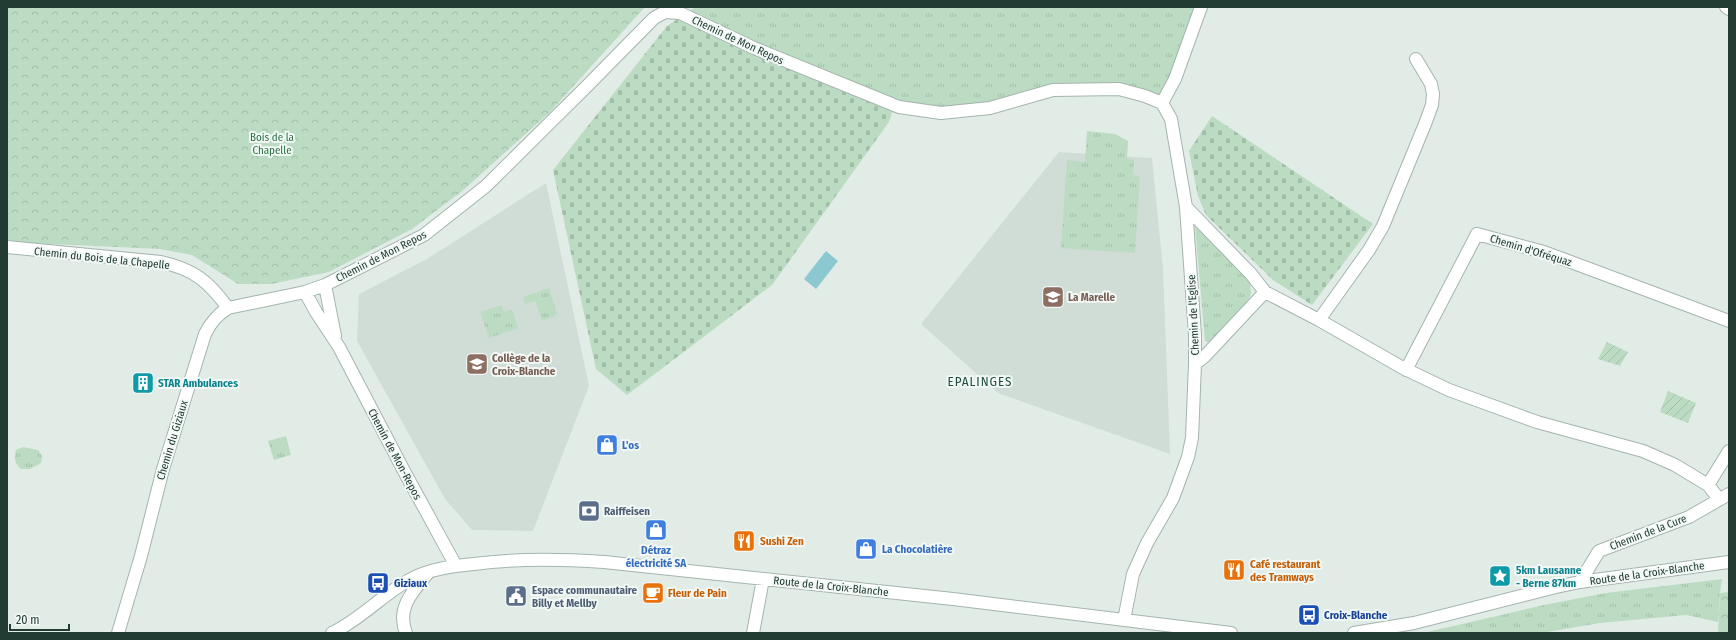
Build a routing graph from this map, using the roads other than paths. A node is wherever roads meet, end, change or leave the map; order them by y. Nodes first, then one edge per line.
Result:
1 (1201, 7) edge
2 (1726, 7) edge
3 (1729, 9) edge
4 (1416, 59) dead end
5 (1162, 103) junction
6 (1186, 207) junction
7 (7, 247) edge
8 (325, 285) junction
9 (305, 292) junction
10 (1265, 292) junction
11 (228, 308) junction
12 (1319, 320) junction
13 (1729, 321) edge
14 (336, 341) junction
15 (1195, 364) junction
16 (1406, 370) junction
17 (1729, 451) edge
18 (1708, 484) junction
19 (1724, 496) edge
20 (1729, 562) edge
21 (456, 566) junction
22 (430, 571) junction
23 (763, 579) junction
24 (1580, 582) junction
25 (1124, 620) junction
26 (118, 633) edge
27 (332, 633) edge
28 (406, 633) edge
29 (753, 633) edge
30 (1231, 633) edge
31 (1354, 633) edge

1 - 5 street
2 - 3 street
4 - 12 street
5 - 6 street, Chemin de l'Eglise
5 - 8 street, Chemin de Mon Repos
6 - 10 street
6 - 15 street, Chemin de l'Eglise
7 - 11 street, Chemin du Bois de la Chapelle
8 - 9 street, Chemin de Mon Repos
8 - 14 street, Chemin de Mon-Repos
9 - 11 street, Chemin du Giziaux
9 - 14 street, Chemin de Mon-Repos
10 - 12 street
10 - 15 street
11 - 26 street, Chemin du Giziaux
12 - 16 street
13 - 16 street, Chemin d'Ofréquaz
14 - 21 street, Chemin de Mon-Repos
15 - 25 street, Chemin de l'Eglise
16 - 18 street
17 - 18 street
18 - 19 street
19 - 24 street, Chemin de la Cure
20 - 24 street, Route de la Croix-Blanche
21 - 22 street, Route de la Croix-Blanche
21 - 23 street, Route de la Croix-Blanche
22 - 27 street, Route de la Croix-Blanche
22 - 28 street
23 - 25 street, Route de la Croix-Blanche
23 - 29 street
24 - 31 street, Route de la Croix-Blanche
25 - 30 street, Route de la Croix-Blanche

